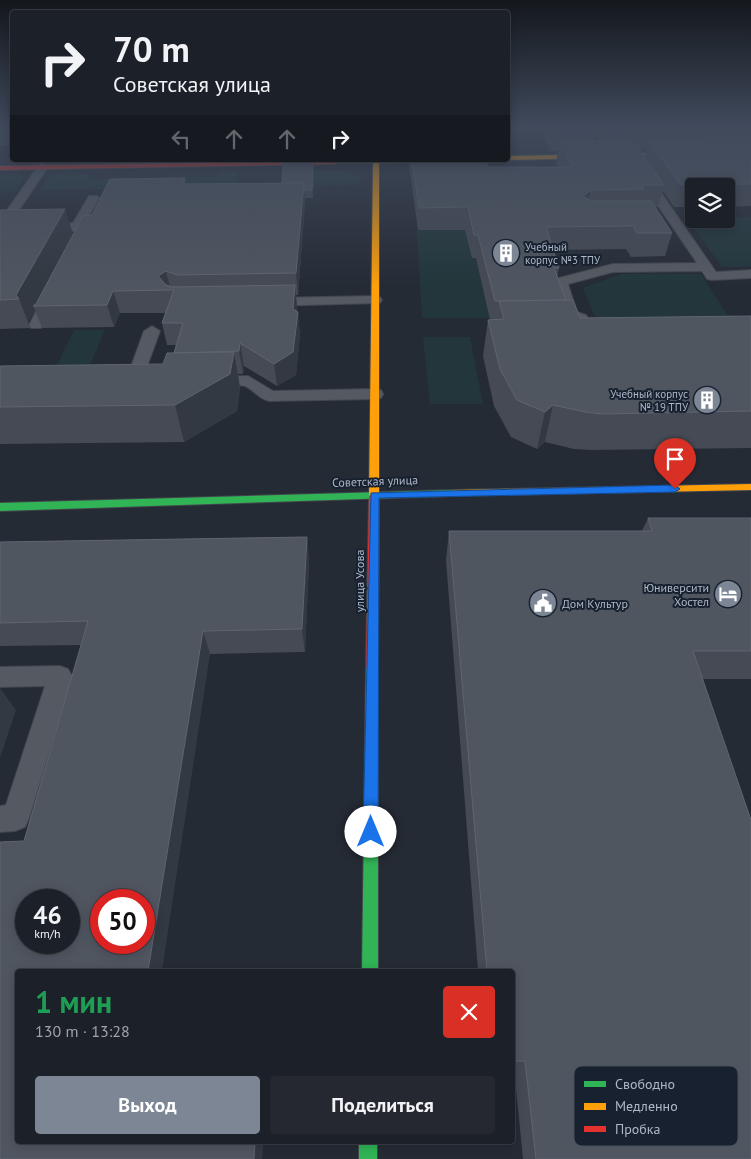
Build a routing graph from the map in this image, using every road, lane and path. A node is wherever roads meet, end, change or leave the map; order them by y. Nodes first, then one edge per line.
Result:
1 (35, 179) edge
2 (376, 179) edge
3 (647, 179) edge
4 (93, 198) dead end
5 (672, 217) junction
6 (653, 218) edge
7 (77, 227) junction
8 (77, 245) edge
9 (706, 267) junction
10 (749, 277) edge
11 (59, 280) edge
12 (375, 300) junction
13 (249, 302) edge
14 (36, 325) edge
15 (152, 331) dead end
16 (567, 331) edge
17 (190, 382) edge
18 (113, 383) edge
19 (133, 383) junction
20 (152, 383) edge
21 (375, 394) junction
22 (751, 487) edge
23 (374, 495) junction
24 (0, 507) edge
25 (0, 677) edge
26 (0, 819) edge
27 (370, 969) edge
28 (368, 1144) edge
29 (368, 1159) edge

1 - 7 lane
2 - 12 main road, улица Усова
3 - 5 lane
4 - 7 lane
5 - 6 lane
5 - 9 lane
7 - 8 lane
9 - 10 lane
9 - 16 lane
11 - 14 lane
12 - 13 lane
12 - 21 main road, улица Усова
15 - 19 lane
17 - 21 lane
18 - 19 lane
19 - 20 lane
21 - 23 main road, улица Усова
22 - 23 main road, Советская улица
23 - 24 main road, Советская улица
23 - 27 main road, улица Усова
25 - 26 lane
28 - 29 main road

